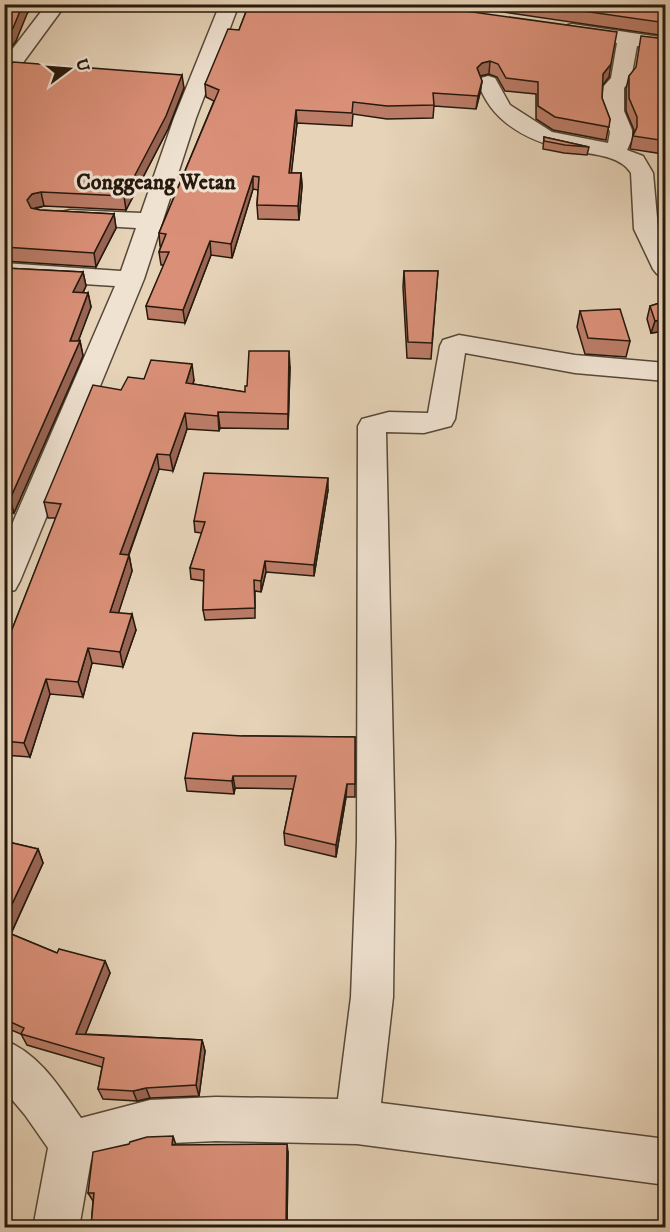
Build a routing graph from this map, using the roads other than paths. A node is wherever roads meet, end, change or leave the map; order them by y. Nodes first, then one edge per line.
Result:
1 (57, 4) edge
2 (230, 4) edge
3 (666, 22) edge
4 (559, 28) edge
5 (635, 39) junction
6 (666, 44) edge
7 (4, 75) edge
8 (488, 82) dead end
9 (615, 153) junction
10 (44, 215) edge
11 (149, 221) junction
12 (666, 268) edge
13 (4, 271) edge
14 (131, 279) junction
15 (666, 372) edge
16 (4, 581) edge
17 (4, 1061) edge
18 (357, 1122) junction
19 (70, 1143) junction
20 (666, 1162) edge
21 (56, 1227) edge

1 - 7 street
2 - 11 street
3 - 5 street
4 - 5 street
5 - 6 street
5 - 9 street
8 - 9 street
9 - 12 street
10 - 11 street
11 - 14 street
13 - 14 street
14 - 16 street
15 - 18 street
17 - 19 street
18 - 19 street
18 - 20 street
19 - 21 street

